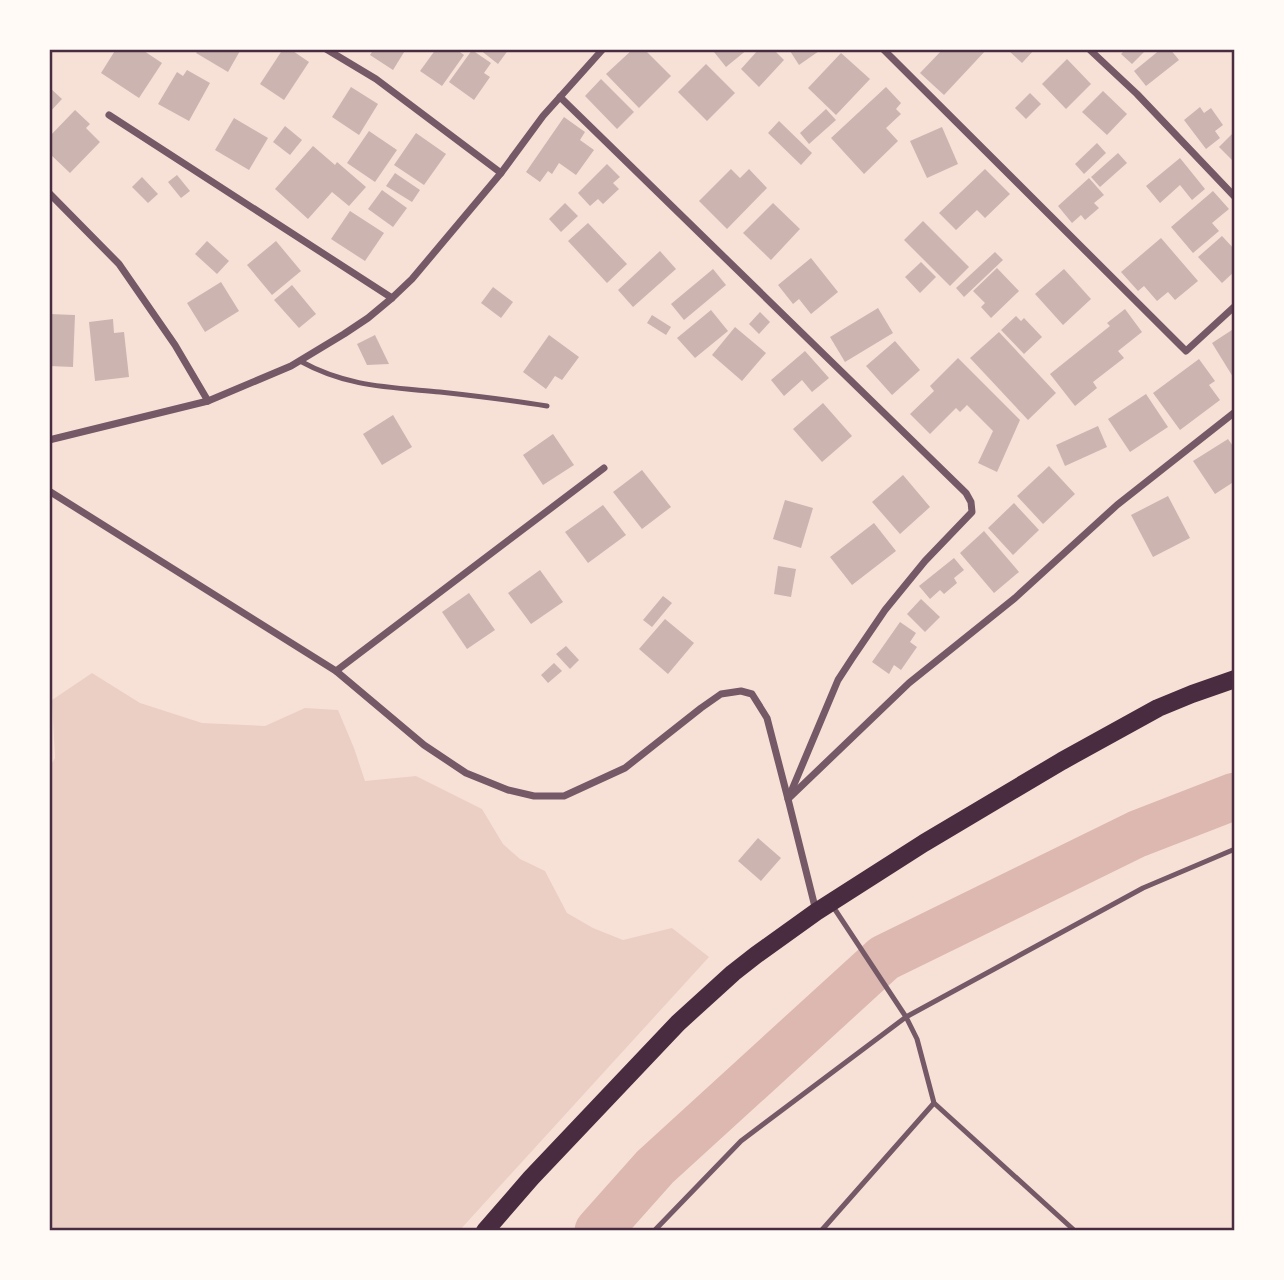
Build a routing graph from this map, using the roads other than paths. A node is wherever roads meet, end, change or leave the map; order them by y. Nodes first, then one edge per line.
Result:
1 (326, 49) edge
2 (603, 49) edge
3 (883, 49) edge
4 (1089, 49) edge
5 (560, 97) junction
6 (109, 115) dead end
7 (501, 173) junction
8 (49, 193) edge
9 (1235, 197) edge
10 (393, 298) junction
11 (1235, 306) edge
12 (300, 361) junction
13 (208, 401) junction
14 (547, 406) dead end
15 (1235, 412) edge
16 (49, 440) edge
17 (604, 468) dead end
18 (49, 491) edge
19 (336, 671) junction
20 (1235, 680) edge
21 (788, 799) junction
22 (1235, 849) edge
23 (823, 907) junction
24 (906, 1017) junction
25 (934, 1103) junction
26 (485, 1231) edge
27 (653, 1231) edge
28 (821, 1231) edge
29 (1075, 1231) edge

1 - 7 street
2 - 5 street
3 - 11 street
4 - 9 street
5 - 7 street
5 - 21 street
6 - 10 street
7 - 10 street
8 - 13 street
10 - 12 street
12 - 13 street
12 - 14 lane
13 - 16 street
15 - 21 street
17 - 19 street
18 - 19 street
19 - 21 street
20 - 23 main road
21 - 23 street
22 - 24 lane
23 - 24 lane
23 - 26 main road
24 - 25 lane
24 - 27 lane
25 - 28 lane
25 - 29 lane

